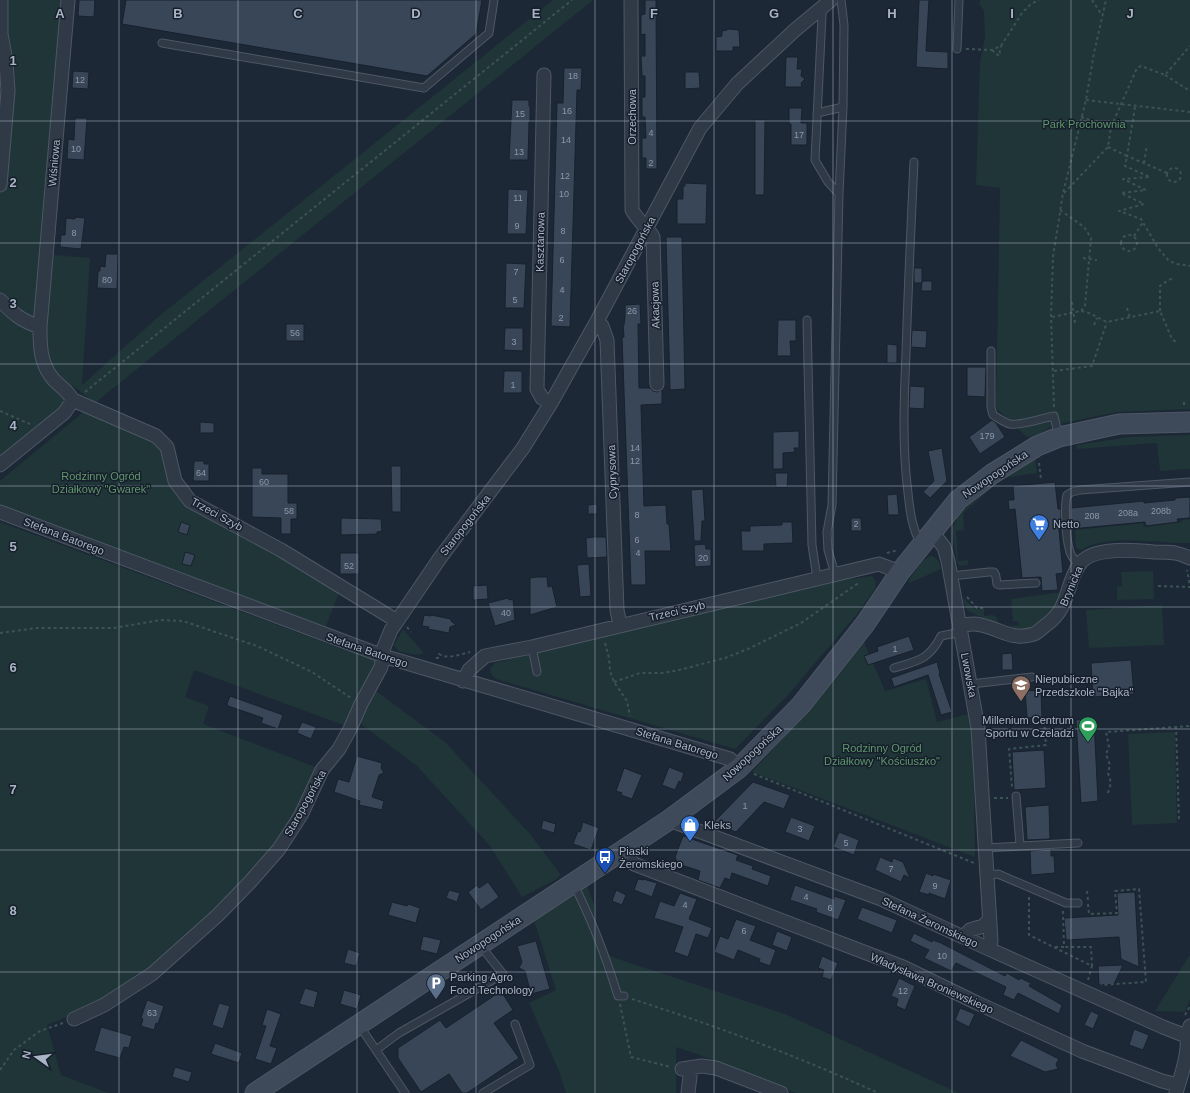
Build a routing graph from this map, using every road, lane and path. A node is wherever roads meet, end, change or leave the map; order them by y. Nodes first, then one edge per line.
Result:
1 (0, 0) edge
2 (68, 0) edge
3 (494, 0) edge
4 (572, 0) edge
5 (631, 0) edge
6 (831, 0) edge
7 (842, 0) edge
8 (959, 0) edge
9 (1039, 0) edge
10 (1092, 0) edge
11 (1106, 0) edge
12 (821, 10) junction
13 (1103, 13) junction
14 (162, 44) dead end
15 (1001, 46) junction
16 (1190, 46) edge
17 (957, 49) joint
18 (992, 50) junction
19 (544, 75) dead end
20 (1165, 75) junction
21 (1190, 90) edge
22 (1086, 100) junction
23 (1122, 105) junction
24 (843, 107) junction
25 (1135, 107) junction
26 (1190, 112) edge
27 (817, 113) junction
28 (1082, 117) junction
29 (1111, 127) junction
30 (1147, 145) dead end
31 (1108, 147) junction
32 (1127, 156) junction
33 (914, 162) dead end
34 (1144, 163) junction
35 (1167, 173) junction
36 (0, 185) edge
37 (1063, 193) junction
38 (839, 194) junction
39 (1060, 210) junction
40 (1143, 222) junction
41 (647, 228) junction
42 (1134, 236) junction
43 (1083, 258) dead end
44 (1089, 259) junction
45 (1097, 260) dead end
46 (1190, 266) edge
47 (1173, 278) dead end
48 (1052, 284) junction
49 (1055, 284) dead end
50 (0, 300) edge
51 (1072, 302) dead end
52 (1085, 306) junction
53 (1127, 308) dead end
54 (1081, 311) junction
55 (1160, 311) junction
56 (1074, 312) junction
57 (1089, 313) junction
58 (1052, 317) junction
59 (1097, 318) junction
60 (1130, 318) junction
61 (807, 320) dead end
62 (597, 321) junction
63 (1108, 322) junction
64 (1075, 323) dead end
65 (1094, 325) dead end
66 (40, 327) junction
67 (1176, 342) dead end
68 (992, 351) dead end
69 (1054, 371) junction
70 (657, 384) dead end
71 (73, 400) junction
72 (551, 403) junction
73 (0, 410) edge
74 (1054, 416) junction
75 (1190, 422) edge
76 (31, 425) dead end
77 (1059, 437) junction
78 (1038, 459) dead end
79 (0, 465) edge
80 (1041, 479) dead end
81 (1190, 482) edge
82 (0, 512) edge
83 (926, 539) junction
84 (1187, 562) edge
85 (1079, 564) junction
86 (900, 572) junction
87 (835, 574) junction
88 (965, 574) junction
89 (951, 576) junction
90 (817, 578) junction
91 (863, 580) dead end
92 (1036, 583) dead end
93 (1158, 586) dead end
94 (1190, 587) edge
95 (984, 608) dead end
96 (397, 621) junction
97 (620, 625) junction
98 (960, 629) junction
99 (0, 633) edge
100 (604, 640) dead end
101 (532, 646) junction
102 (383, 656) junction
103 (894, 668) dead end
104 (537, 672) dead end
105 (1032, 677) dead end
106 (463, 681) junction
107 (614, 682) junction
108 (971, 684) junction
109 (361, 704) junction
110 (630, 722) dead end
111 (995, 723) dead end
112 (1176, 726) junction
113 (1190, 726) edge
114 (739, 768) junction
115 (1108, 793) dead end
116 (1013, 795) junction
117 (999, 798) dead end
118 (669, 820) junction
119 (1179, 821) dead end
120 (1078, 843) dead end
121 (1020, 845) junction
122 (985, 848) junction
123 (622, 850) junction
124 (986, 869) junction
125 (573, 883) junction
126 (1030, 888) junction
127 (1087, 891) dead end
128 (1078, 903) dead end
129 (1063, 910) dead end
130 (989, 920) junction
131 (963, 937) junction
132 (480, 944) junction
133 (1053, 947) junction
134 (1064, 948) junction
135 (989, 949) junction
136 (1092, 966) junction
137 (1088, 980) junction
138 (1093, 983) dead end
139 (1087, 985) dead end
140 (1098, 985) dead end
141 (621, 996) junction
142 (1190, 1006) edge
143 (74, 1019) joint
144 (358, 1024) junction
145 (515, 1024) dead end
146 (1187, 1029) edge
147 (376, 1050) junction
148 (687, 1068) junction
149 (0, 1070) edge
150 (1177, 1089) edge
151 (255, 1093) edge
152 (405, 1093) edge
153 (483, 1093) edge
154 (688, 1093) edge
155 (781, 1093) edge
156 (878, 1093) edge

1 - 36 street
2 - 66 street, Wiśniowa
3 - 14 lane
4 - 71 path
5 - 41 street, Orzechowa
6 - 12 street, Staropogońska
7 - 24 lane
8 - 17 lane
9 - 15 path
10 - 13 path
11 - 13 path
12 - 27 lane
12 - 41 street, Staropogońska
13 - 22 path
15 - 18 path
15 - 18 path
16 - 20 path
17 - 18 path
19 - 72 street, Kasztanowa
20 - 21 path
20 - 23 path
22 - 23 path
22 - 28 path
23 - 25 path
23 - 29 path
24 - 27 lane
24 - 38 lane
25 - 26 path
25 - 32 path
27 - 38 lane
28 - 29 path
28 - 37 path
29 - 31 path
30 - 34 path
31 - 32 path
31 - 37 path
32 - 34 path
32 - 40 path
33 - 83 lane
34 - 35 path
35 - 35 path
37 - 39 path
38 - 87 lane
39 - 44 path
39 - 48 path
40 - 42 path
40 - 46 path
41 - 62 street, Staropogońska
41 - 70 street, Akacjowa
42 - 42 path
43 - 44 path
44 - 45 path
44 - 52 path
47 - 55 path
48 - 49 path
48 - 58 path
50 - 66 street
51 - 56 path
52 - 54 path
52 - 57 path
53 - 60 path
54 - 56 path
54 - 57 path
55 - 60 path
55 - 67 path
56 - 58 path
56 - 64 path
57 - 59 path
58 - 69 path
59 - 63 path
59 - 65 path
60 - 63 path
61 - 90 lane
62 - 72 street, Staropogońska
62 - 97 street, Cyprysowa
63 - 69 path
66 - 71 street, Trzeci Szyb
68 - 74 lane
69 - 74 path
71 - 79 street
71 - 96 street, Trzeci Szyb
72 - 96 street, Staropogońska
73 - 76 path
74 - 77 lane
75 - 77 street, Nowopogońska
77 - 83 street, Nowopogońska
78 - 80 path
81 - 85 lane
82 - 102 street, Stefana Batorego
83 - 86 street, Nowopogońska
83 - 89 street, Lwowska
84 - 85 street, Brynicka
84 - 94 path
85 - 98 street, Brynicka
86 - 87 street, Trzeci Szyb
86 - 114 street, Nowopogońska
87 - 90 street, Trzeci Szyb
88 - 89 lane
88 - 92 lane
88 - 95 path
89 - 98 street, Lwowska
90 - 97 street, Trzeci Szyb
91 - 107 path
93 - 94 path
96 - 102 street, Staropogońska
97 - 101 street, Trzeci Szyb
98 - 103 lane
98 - 108 street, Lwowska
99 - 109 path
100 - 107 path
101 - 104 lane
101 - 106 street, Trzeci Szyb
102 - 106 street, Stefana Batorego
102 - 109 street, Staropogońska
105 - 108 lane
106 - 114 street, Stefana Batorego
107 - 110 path
108 - 122 street, Lwowska
109 - 143 street, Staropogońska
111 - 116 path
112 - 113 path
112 - 115 path
112 - 119 path
114 - 118 street, Nowopogońska
114 - 124 path
116 - 117 path
116 - 121 lane
118 - 123 street, Nowopogońska
118 - 131 street, Stefana Żeromskiego
120 - 121 lane
121 - 122 lane
122 - 124 street, Lwowska
123 - 125 street, Nowopogońska
123 - 150 street, Władysława Broniewskiego
124 - 126 lane
124 - 130 street, Lwowska
125 - 132 street, Nowopogońska
125 - 141 lane
126 - 128 lane
126 - 133 path
127 - 140 path
129 - 134 path
130 - 131 street
130 - 135 street, Lwowska
131 - 135 street, Stefana Żeromskiego
132 - 144 street, Nowopogońska
132 - 147 lane
133 - 134 path
133 - 136 path
134 - 136 path
135 - 146 street, Stefana Żeromskiego
136 - 137 path
137 - 138 path
137 - 139 path
141 - 148 path
141 - 156 path
142 - 146 path
143 - 149 path
144 - 147 lane
144 - 151 street, Nowopogońska
145 - 153 lane
146 - 150 street
147 - 152 lane
148 - 154 street
148 - 155 street

